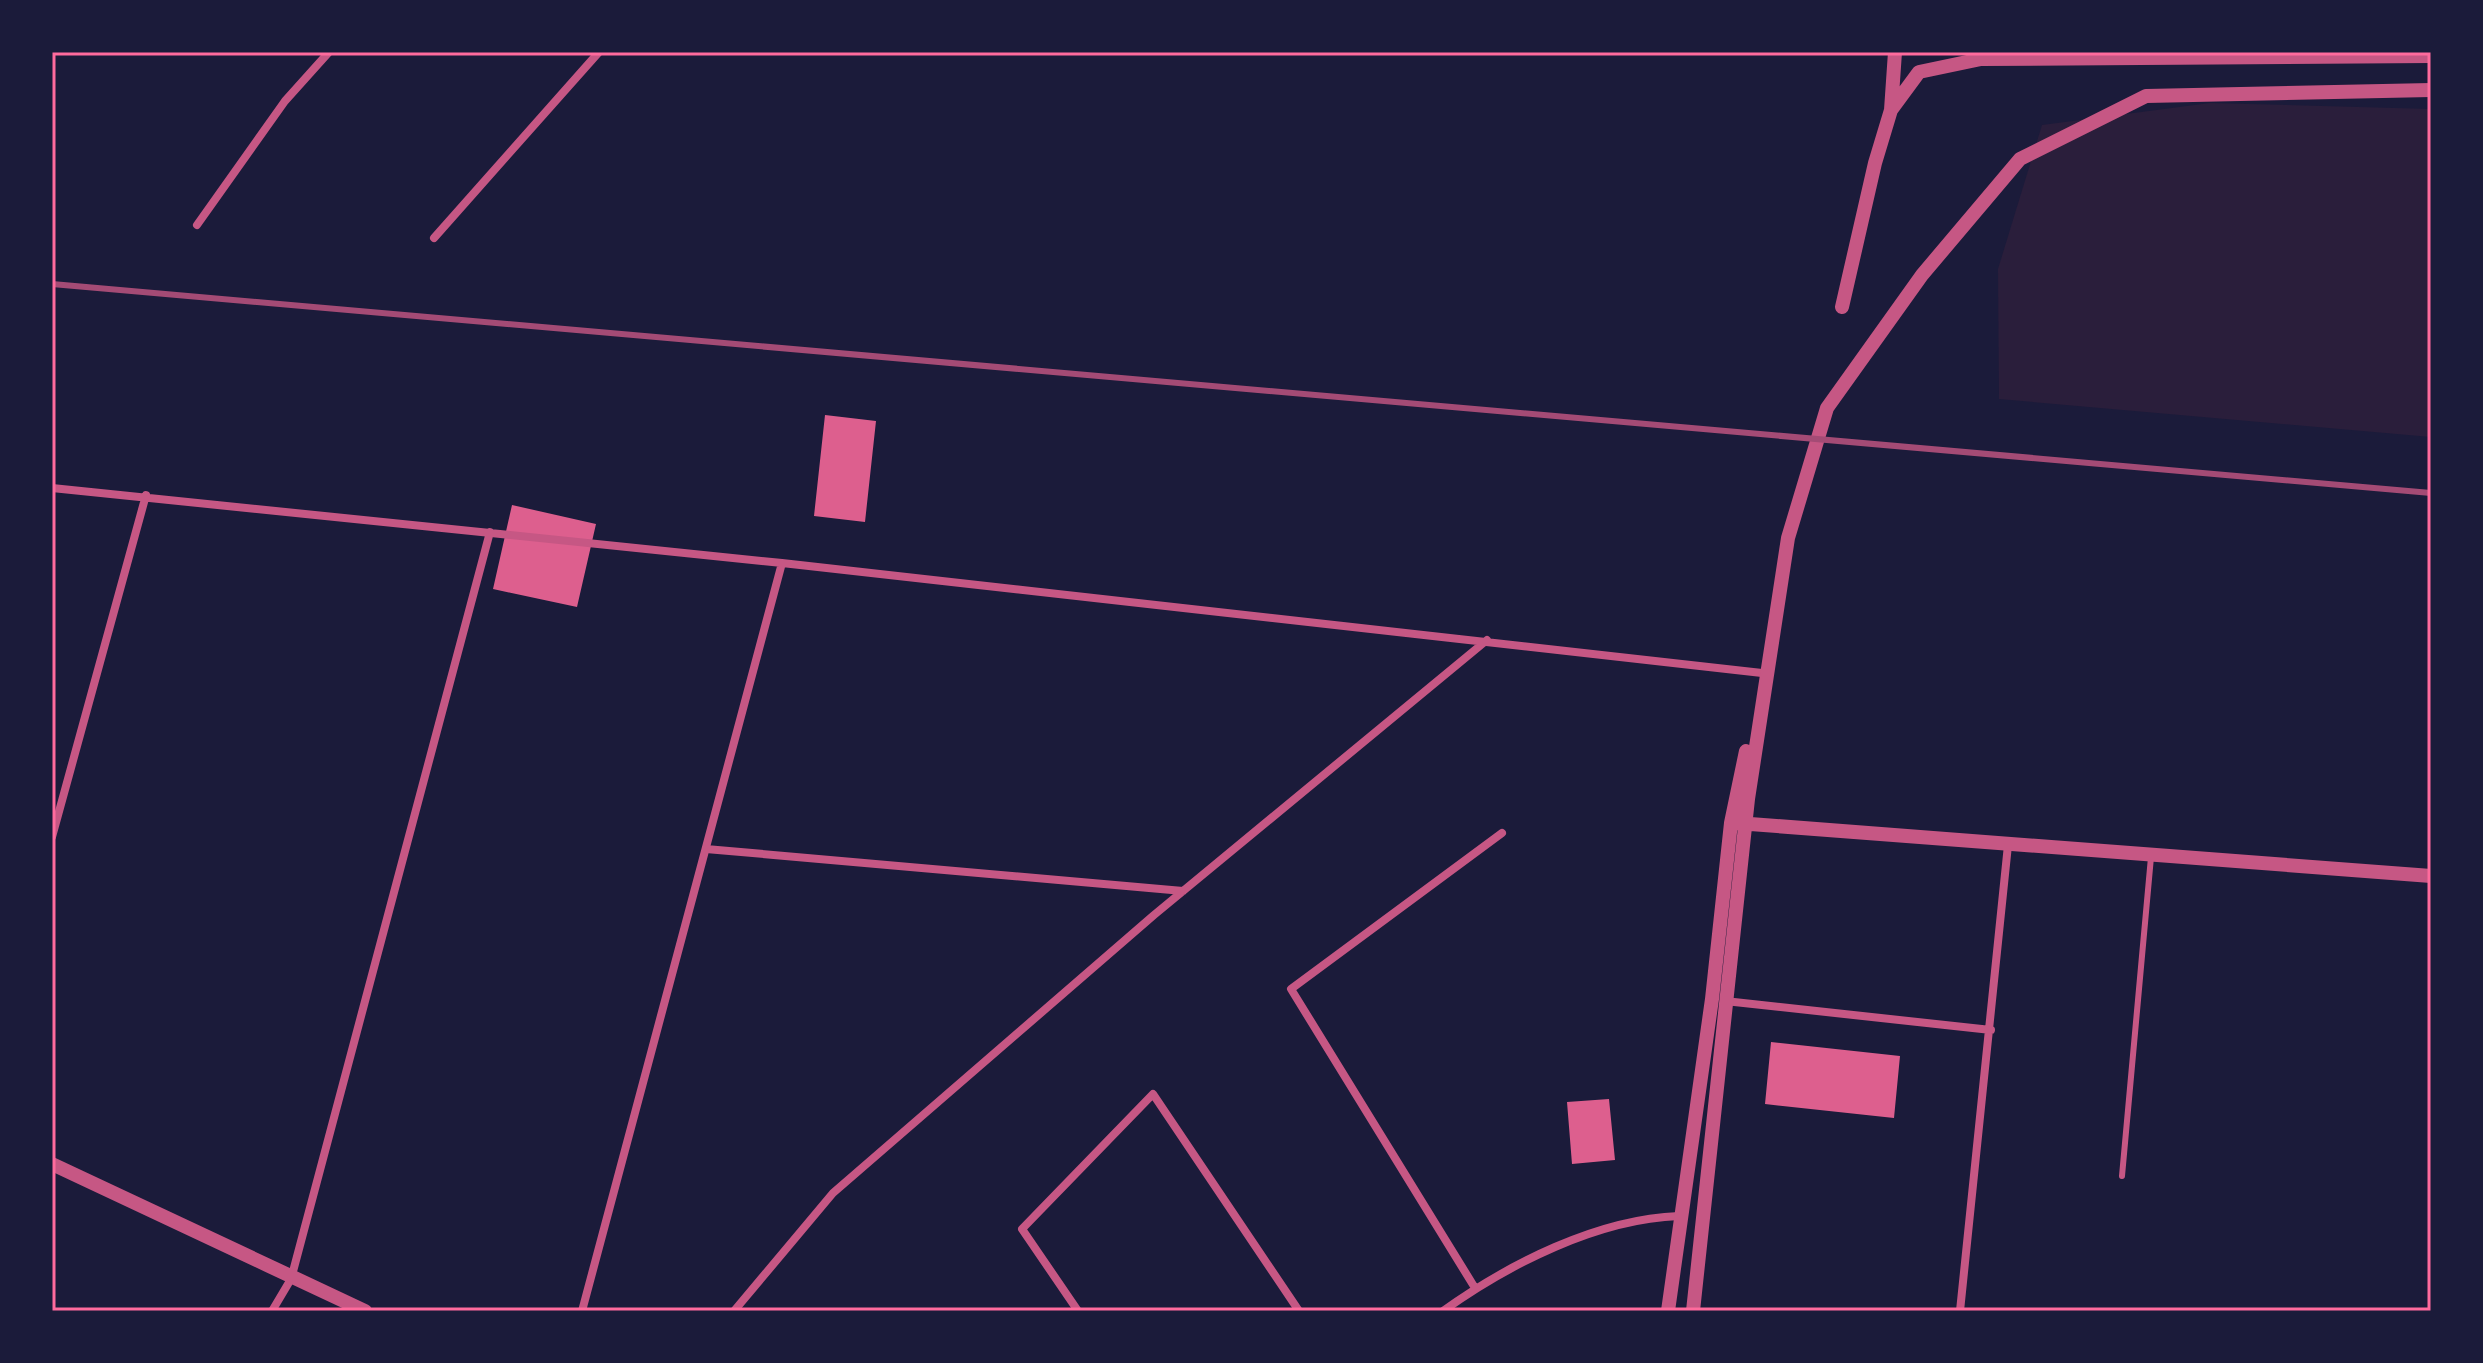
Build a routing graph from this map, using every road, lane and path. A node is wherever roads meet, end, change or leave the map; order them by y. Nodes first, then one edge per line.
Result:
1 (329, 52) edge
2 (599, 52) edge
3 (1895, 52) edge
4 (2431, 56) edge
5 (2431, 90) edge
6 (1891, 110) junction
7 (197, 225) dead end
8 (434, 238) dead end
9 (1842, 307) dead end
10 (52, 488) edge
11 (146, 495) junction
12 (490, 532) junction
13 (782, 563) junction
14 (1770, 608) dead end
15 (1487, 640) junction
16 (1762, 673) junction
17 (1731, 823) junction
18 (1502, 833) dead end
19 (52, 837) edge
20 (2008, 845) junction
21 (706, 849) junction
22 (2151, 855) junction
23 (2431, 876) edge
24 (1183, 891) junction
25 (1712, 999) junction
26 (1991, 1030) junction
27 (52, 1164) edge
28 (2122, 1176) dead end
29 (1679, 1216) junction
30 (291, 1279) junction
31 (1475, 1288) junction
32 (272, 1311) edge
33 (365, 1311) edge
34 (582, 1311) edge
35 (734, 1311) edge
36 (1078, 1311) edge
37 (1299, 1311) edge
38 (1443, 1311) edge
39 (1668, 1311) edge
40 (1693, 1311) edge
41 (1960, 1311) edge

1 - 7 street
2 - 8 street
3 - 6 street
4 - 6 street
5 - 40 street
6 - 9 street
10 - 11 street
11 - 12 street
11 - 19 street
12 - 13 street
12 - 30 street
13 - 15 street
13 - 21 street
14 - 16 street
15 - 16 street
15 - 24 street
16 - 17 street
17 - 20 street
17 - 25 street
18 - 31 street
20 - 22 street
20 - 26 street
21 - 24 street
21 - 34 street
22 - 23 street
22 - 28 lane
24 - 35 street
25 - 26 street
25 - 29 street
26 - 41 street
27 - 30 street
29 - 31 street
29 - 39 street
30 - 32 street
30 - 33 street
31 - 38 street
36 - 37 street

